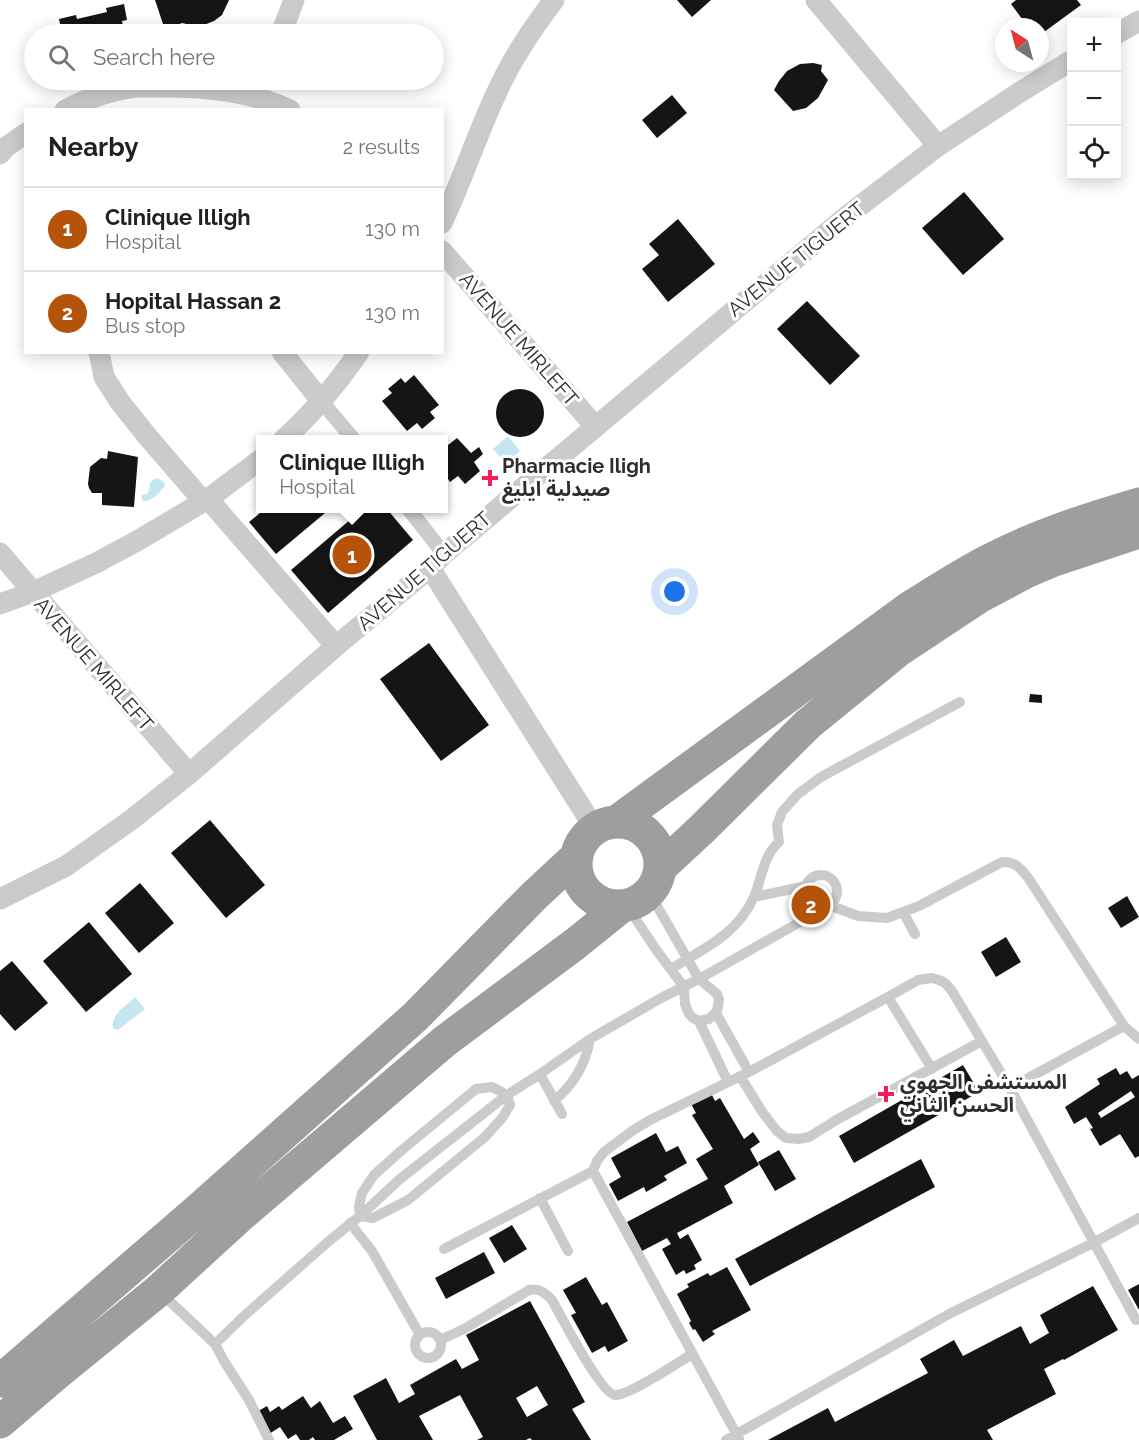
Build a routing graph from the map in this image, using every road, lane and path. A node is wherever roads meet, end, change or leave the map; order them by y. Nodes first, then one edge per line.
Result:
1 (294, 0) edge
2 (554, 0) edge
3 (816, 0) edge
4 (1139, 21) edge
5 (285, 24) edge
6 (1121, 31) edge
7 (1067, 63) edge
8 (121, 90) edge
9 (265, 90) edge
10 (69, 108) edge
11 (288, 108) edge
12 (24, 134) edge
13 (938, 146) junction
14 (0, 154) edge
15 (444, 219) edge
16 (444, 253) edge
17 (99, 354) edge
18 (284, 354) edge
19 (358, 354) edge
20 (322, 402) junction
21 (595, 426) junction
22 (288, 435) edge
23 (350, 435) edge
24 (256, 464) edge
25 (206, 500) junction
26 (1139, 504) edge
27 (411, 513) edge
28 (1139, 532) edge
29 (0, 553) edge
30 (437, 561) junction
31 (33, 592) junction
32 (0, 604) edge
33 (336, 646) junction
34 (960, 702) dead end
35 (189, 774) junction
36 (606, 826) junction
37 (577, 856) junction
38 (806, 886) junction
39 (639, 893) junction
40 (754, 897) junction
41 (0, 899) edge
42 (829, 905) junction
43 (816, 906) junction
44 (903, 912) junction
45 (915, 934) dead end
46 (687, 958) junction
47 (671, 969) junction
48 (699, 979) junction
49 (684, 987) junction
50 (888, 997) junction
51 (716, 1013) junction
52 (699, 1021) junction
53 (1124, 1026) junction
54 (590, 1039) junction
55 (1139, 1039) edge
56 (982, 1041) junction
57 (932, 1069) junction
58 (540, 1074) junction
59 (745, 1074) junction
60 (728, 1082) junction
61 (1010, 1088) junction
62 (507, 1095) junction
63 (555, 1101) junction
64 (562, 1114) dead end
65 (593, 1171) junction
66 (540, 1198) junction
67 (1139, 1218) edge
68 (355, 1220) junction
69 (1093, 1243) junction
70 (444, 1249) dead end
71 (568, 1251) dead end
72 (158, 1291) junction
73 (1136, 1320) dead end
74 (420, 1335) junction
75 (440, 1340) junction
76 (215, 1344) junction
77 (692, 1354) junction
78 (0, 1381) edge
79 (0, 1422) edge
80 (738, 1437) edge
81 (270, 1440) edge
82 (726, 1440) edge

1 - 5 street
2 - 15 street
3 - 13 street
4 - 6 street
7 - 13 street, AVENUE TIGUERT
8 - 10 street
9 - 11 street
12 - 14 street
13 - 21 street, AVENUE TIGUERT
16 - 21 street, AVENUE MIRLEFT
17 - 25 street
18 - 20 street
19 - 20 street
20 - 22 street
20 - 23 street
21 - 30 street, AVENUE TIGUERT
24 - 25 street
25 - 31 street
25 - 33 street
26 - 36 highway
27 - 30 street
28 - 39 highway
29 - 31 street, AVENUE MIRLEFT
30 - 33 street, AVENUE TIGUERT
30 - 36 street
31 - 32 street
31 - 35 street, AVENUE MIRLEFT
33 - 35 street, AVENUE TIGUERT
34 - 40 lane
35 - 41 street, AVENUE TIGUERT
36 - 37 highway
36 - 39 highway
37 - 39 highway
37 - 78 highway
38 - 40 lane
38 - 42 lane
38 - 43 lane
39 - 46 lane
39 - 47 lane
39 - 72 highway
40 - 46 lane
42 - 43 lane
42 - 44 lane
43 - 48 lane
44 - 45 lane
44 - 53 lane
46 - 47 lane
46 - 48 lane
47 - 49 lane
48 - 49 lane
48 - 51 lane
49 - 52 lane
49 - 54 lane
50 - 56 lane
50 - 57 lane
50 - 59 lane
51 - 52 lane
51 - 59 lane
52 - 60 lane
53 - 55 lane
53 - 61 lane
54 - 58 lane
54 - 63 lane
56 - 57 lane
56 - 61 lane
57 - 59 lane
58 - 62 lane
58 - 63 lane
59 - 60 lane
60 - 65 lane
61 - 69 lane
62 - 68 lane
62 - 68 lane
62 - 68 lane
63 - 64 lane
65 - 66 lane
65 - 77 lane
66 - 70 lane
66 - 71 lane
67 - 69 lane
68 - 74 lane
68 - 76 lane
69 - 73 lane
69 - 80 lane
72 - 76 lane
72 - 79 highway
74 - 75 lane
74 - 75 lane
75 - 77 lane
76 - 81 lane
77 - 80 lane
80 - 82 lane

